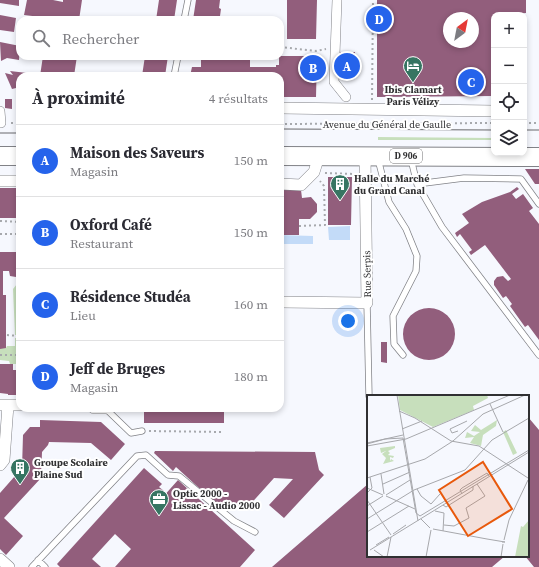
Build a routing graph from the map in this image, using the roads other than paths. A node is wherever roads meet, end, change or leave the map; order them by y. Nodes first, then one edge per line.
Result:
1 (188, 0) edge
2 (337, 0) edge
3 (185, 16) edge
4 (177, 60) edge
5 (175, 72) edge
6 (346, 97) dead end
7 (284, 108) edge
8 (491, 110) edge
9 (0, 111) edge
10 (1, 123) edge
11 (0, 144) edge
12 (16, 144) edge
13 (284, 145) edge
14 (491, 145) edge
15 (539, 145) edge
16 (527, 149) edge
17 (491, 153) edge
18 (527, 154) edge
19 (0, 156) edge
20 (16, 156) edge
21 (372, 156) junction
22 (410, 156) junction
23 (284, 157) edge
24 (539, 157) edge
25 (316, 167) junction
26 (16, 181) edge
27 (0, 182) edge
28 (284, 184) edge
29 (417, 184) junction
30 (539, 204) edge
31 (284, 302) edge
32 (367, 304) junction
33 (403, 355) dead end
34 (539, 355) edge
35 (369, 395) edge
36 (4, 405) edge
37 (16, 406) edge
38 (110, 412) edge
39 (142, 431) road end
40 (0, 465) edge
41 (255, 532) dead end
42 (0, 559) edge
43 (38, 560) junction
44 (8, 567) edge
45 (32, 567) edge
46 (45, 567) edge

1 - 3 lane
2 - 6 street
4 - 5 lane
7 - 8 street, Avenue du Général de Gaulle
9 - 10 street
11 - 12 main road
13 - 14 main road
15 - 16 main road
17 - 22 main road, D 906
18 - 24 main road, D 906
19 - 20 main road
21 - 22 main road, D 906
21 - 25 main road, D 906
21 - 32 street, Rue Serpis
21 - 33 lane
22 - 29 lane
23 - 25 main road, D 906
25 - 28 street
26 - 27 street
29 - 30 lane
29 - 34 lane
31 - 32 street, Rue Serpis
32 - 35 lane
36 - 37 street
36 - 40 street
38 - 39 lane
41 - 43 lane
42 - 44 street
43 - 45 lane
43 - 46 lane

